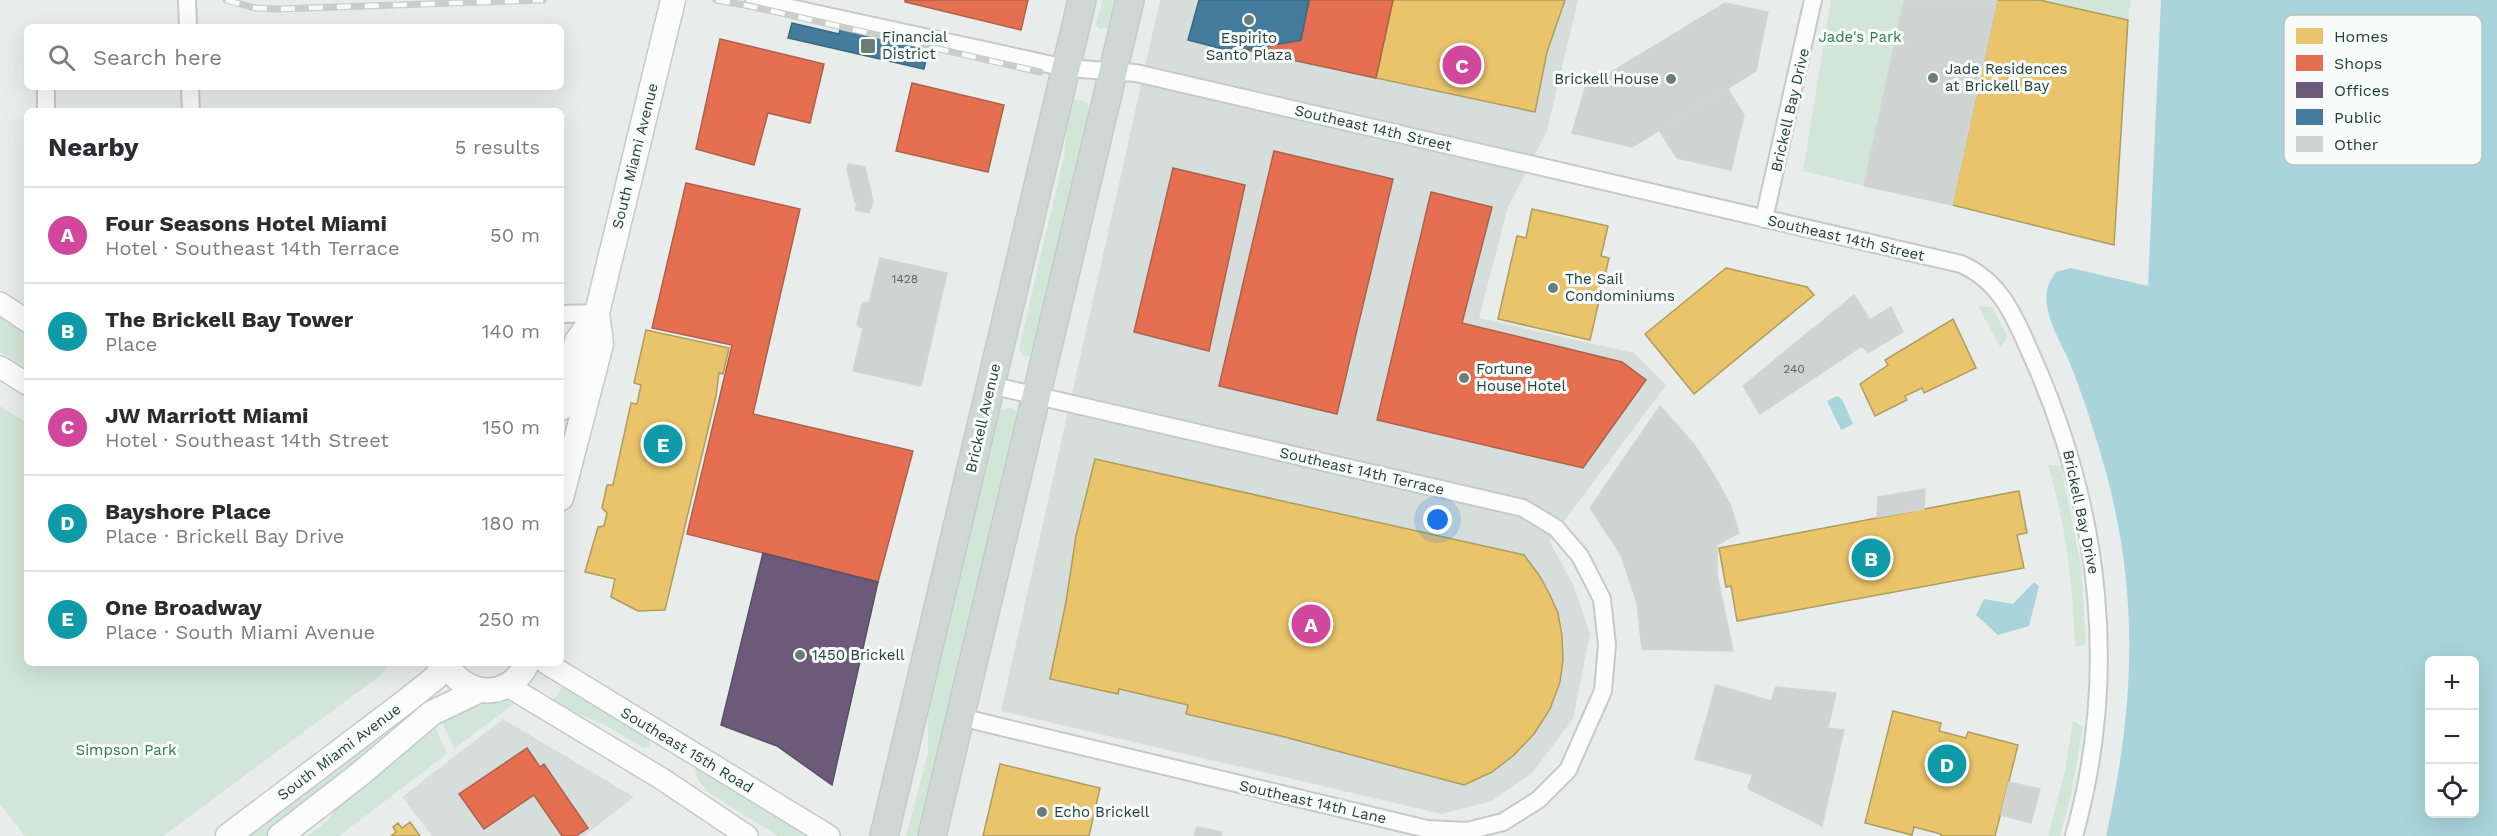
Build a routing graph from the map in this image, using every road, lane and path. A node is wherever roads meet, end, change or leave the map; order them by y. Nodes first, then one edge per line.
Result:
1 (187, 0) edge
2 (673, 0) edge
3 (754, 0) edge
4 (1082, 0) edge
5 (1130, 0) edge
6 (1813, 0) edge
7 (188, 24) edge
8 (1066, 68) junction
9 (1113, 71) junction
10 (46, 90) edge
11 (190, 90) edge
12 (46, 108) edge
13 (190, 108) edge
14 (1764, 219) junction
15 (1986, 278) joint
16 (0, 303) edge
17 (597, 313) junction
18 (564, 314) edge
19 (24, 319) edge
20 (0, 367) edge
21 (24, 382) edge
22 (990, 385) junction
23 (564, 395) edge
24 (1035, 396) junction
25 (564, 486) edge
26 (444, 666) edge
27 (448, 666) edge
28 (526, 666) edge
29 (551, 666) edge
30 (508, 686) junction
31 (480, 690) junction
32 (1603, 691) joint
33 (960, 717) junction
34 (228, 836) edge
35 (280, 836) edge
36 (747, 836) edge
37 (829, 836) edge
38 (884, 836) edge
39 (932, 836) edge
40 (2074, 836) edge

1 - 7 street
2 - 17 main road, South Miami Avenue
3 - 8 street, Southeast 14th Street
4 - 8 main road, Brickell Avenue
5 - 9 main road
6 - 14 street, Brickell Bay Drive
8 - 9 street, Southeast 14th Street
8 - 22 main road, Brickell Avenue
9 - 14 street, Southeast 14th Street
9 - 24 main road
10 - 12 street
11 - 13 street
14 - 15 street, Southeast 14th Street
15 - 40 street, Brickell Bay Drive
16 - 19 street
17 - 18 street
17 - 23 main road, South Miami Avenue
17 - 25 main road, South Miami Avenue
20 - 21 street
22 - 24 street, Southeast 14th Terrace
22 - 38 main road, Brickell Avenue
24 - 32 street, Southeast 14th Terrace
24 - 33 main road
26 - 34 main road, South Miami Avenue
27 - 31 main road
28 - 30 main road
29 - 37 street, Southeast 15th Road
30 - 31 main road, South Miami Avenue
30 - 36 street
31 - 35 main road, South Miami Avenue
32 - 33 street, Southeast 14th Lane
33 - 39 main road

